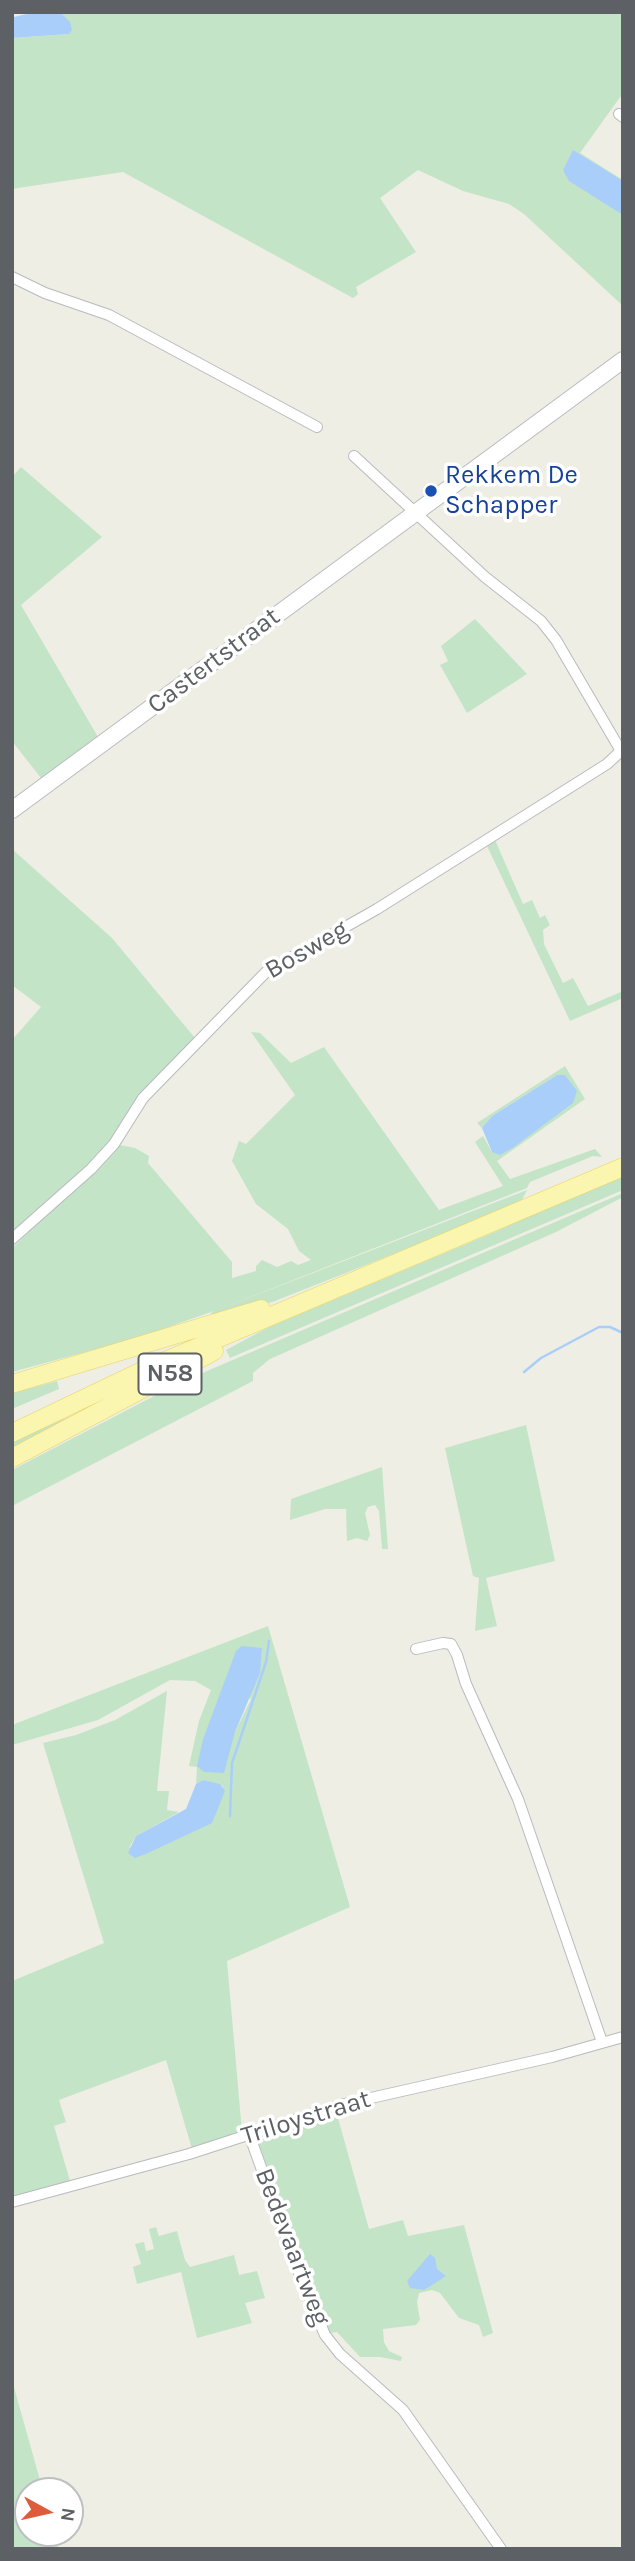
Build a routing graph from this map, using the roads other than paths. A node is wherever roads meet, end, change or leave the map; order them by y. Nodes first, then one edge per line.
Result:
1 (12, 277) edge
2 (623, 360) edge
3 (317, 427) dead end
4 (354, 456) dead end
5 (416, 513) junction
6 (622, 750) edge
7 (12, 810) edge
8 (623, 1167) edge
9 (12, 1239) edge
10 (328, 1292) junction
11 (146, 1369) junction
12 (12, 1384) edge
13 (12, 1422) edge
14 (12, 1433) edge
15 (12, 1458) edge
16 (416, 1649) dead end
17 (623, 2037) edge
18 (602, 2042) junction
19 (249, 2134) junction
20 (12, 2202) edge
21 (501, 2549) edge

1 - 3 street
2 - 5 main road, Castertstraat
4 - 5 street
5 - 6 street
5 - 7 main road, Castertstraat
6 - 9 street, Bosweg
8 - 10 main road, N58
10 - 11 main road, N58
10 - 12 main road, N58
10 - 15 main road, N58
11 - 13 main road, N58
11 - 14 main road, N58
16 - 18 street
17 - 18 street, Triloystraat
18 - 19 street, Triloystraat
19 - 20 street, Triloystraat
19 - 21 street, Bedevaartweg

